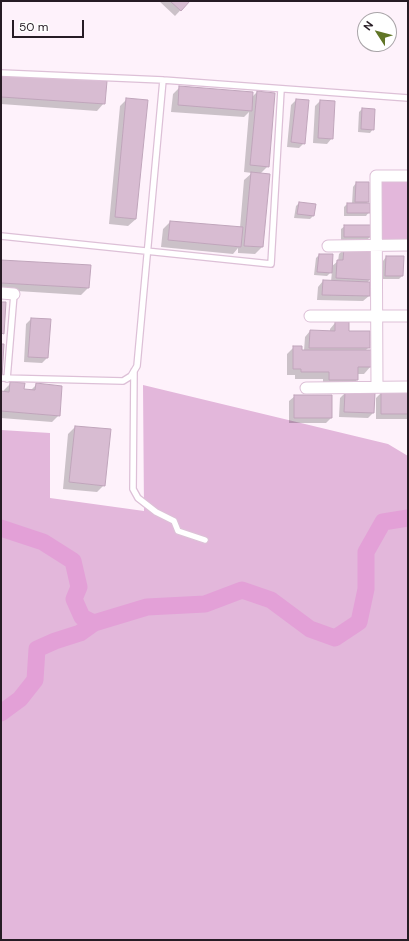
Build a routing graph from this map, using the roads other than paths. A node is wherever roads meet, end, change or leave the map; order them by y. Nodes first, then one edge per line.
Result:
1 (1, 73) edge
2 (163, 80) junction
3 (281, 90) junction
4 (408, 98) edge
5 (408, 176) edge
6 (1, 236) edge
7 (376, 245) junction
8 (408, 245) edge
9 (328, 246) dead end
10 (146, 252) junction
11 (1, 293) edge
12 (14, 294) joint
13 (310, 316) dead end
14 (377, 316) junction
15 (408, 316) edge
16 (134, 371) junction
17 (4, 378) edge
18 (377, 387) junction
19 (408, 387) edge
20 (306, 388) dead end
21 (205, 540) dead end

1 - 2 lane
2 - 3 lane
2 - 10 lane
3 - 4 lane
3 - 10 lane
5 - 7 street
6 - 10 lane
7 - 8 street
7 - 9 street
7 - 14 street
10 - 16 lane
11 - 12 street
12 - 17 lane
13 - 14 street
14 - 15 street
14 - 18 street
16 - 17 lane
16 - 21 lane
18 - 19 street
18 - 20 street

